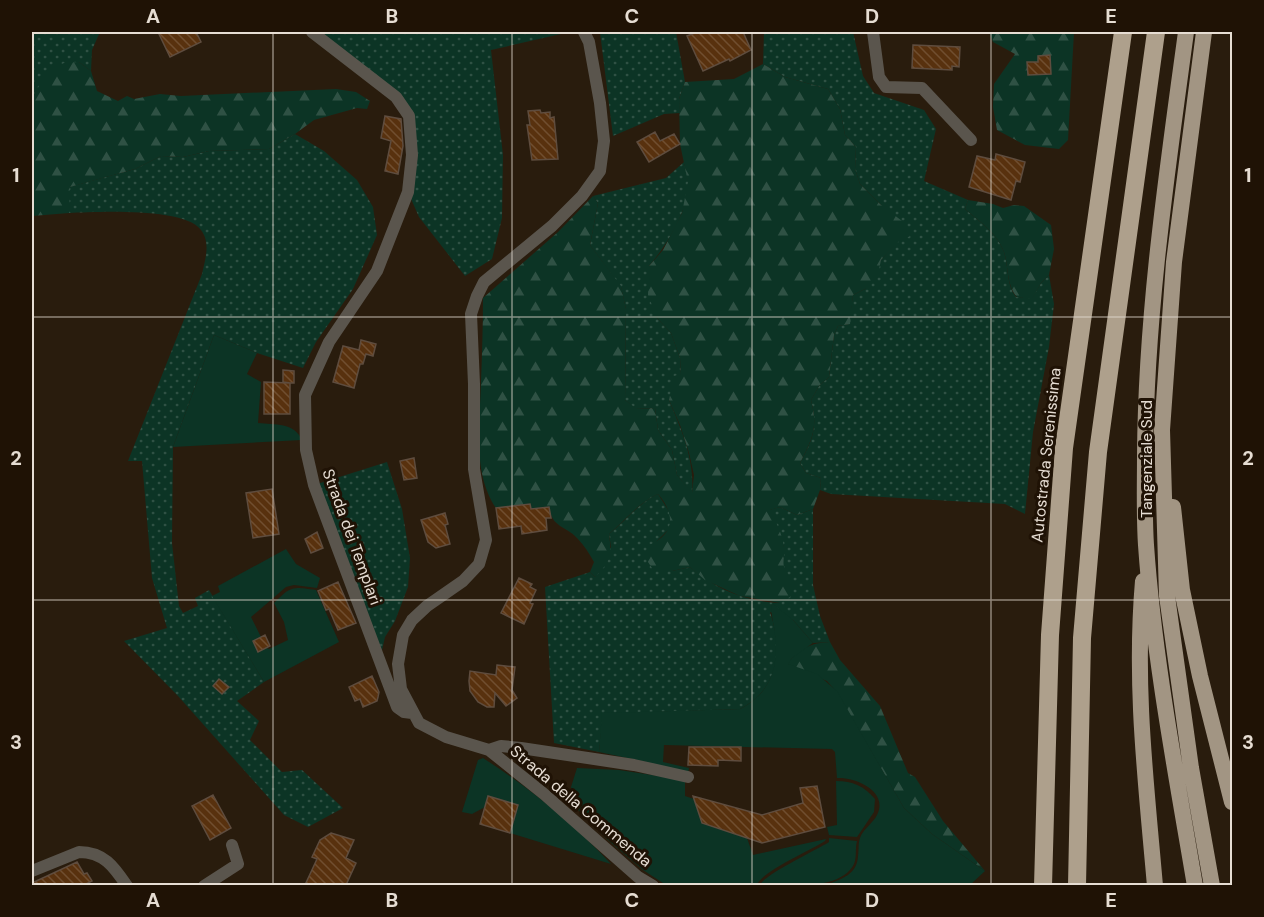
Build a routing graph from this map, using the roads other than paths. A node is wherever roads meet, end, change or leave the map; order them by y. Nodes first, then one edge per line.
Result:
1 (312, 32) edge
2 (584, 32) edge
3 (873, 32) edge
4 (1123, 32) edge
5 (1156, 32) edge
6 (1186, 32) edge
7 (1204, 32) edge
8 (970, 140) dead end
9 (1162, 430) junction
10 (1146, 545) junction
11 (412, 713) junction
12 (489, 750) junction
13 (687, 777) dead end
14 (1233, 802) edge
15 (232, 845) dead end
16 (32, 871) edge
17 (127, 885) edge
18 (204, 885) edge
19 (654, 885) edge
20 (1043, 885) edge
21 (1077, 885) edge
22 (1155, 885) edge
23 (1195, 885) edge
24 (1212, 885) edge

1 - 11 street, Strada dei Templari
2 - 11 street, Strada della Commenda
3 - 8 street
4 - 20 highway, Autostrada Serenissima
5 - 21 highway
6 - 10 highway, Tangenziale Sud
7 - 9 highway, Tangenziale Sud
9 - 14 highway
9 - 24 highway, Tangenziale Sud
10 - 22 highway
10 - 23 highway, Tangenziale Sud
11 - 12 street, Strada della Commenda
12 - 13 street, Strada della Commenda
12 - 19 street, Strada della Commenda
15 - 18 street
16 - 17 street

